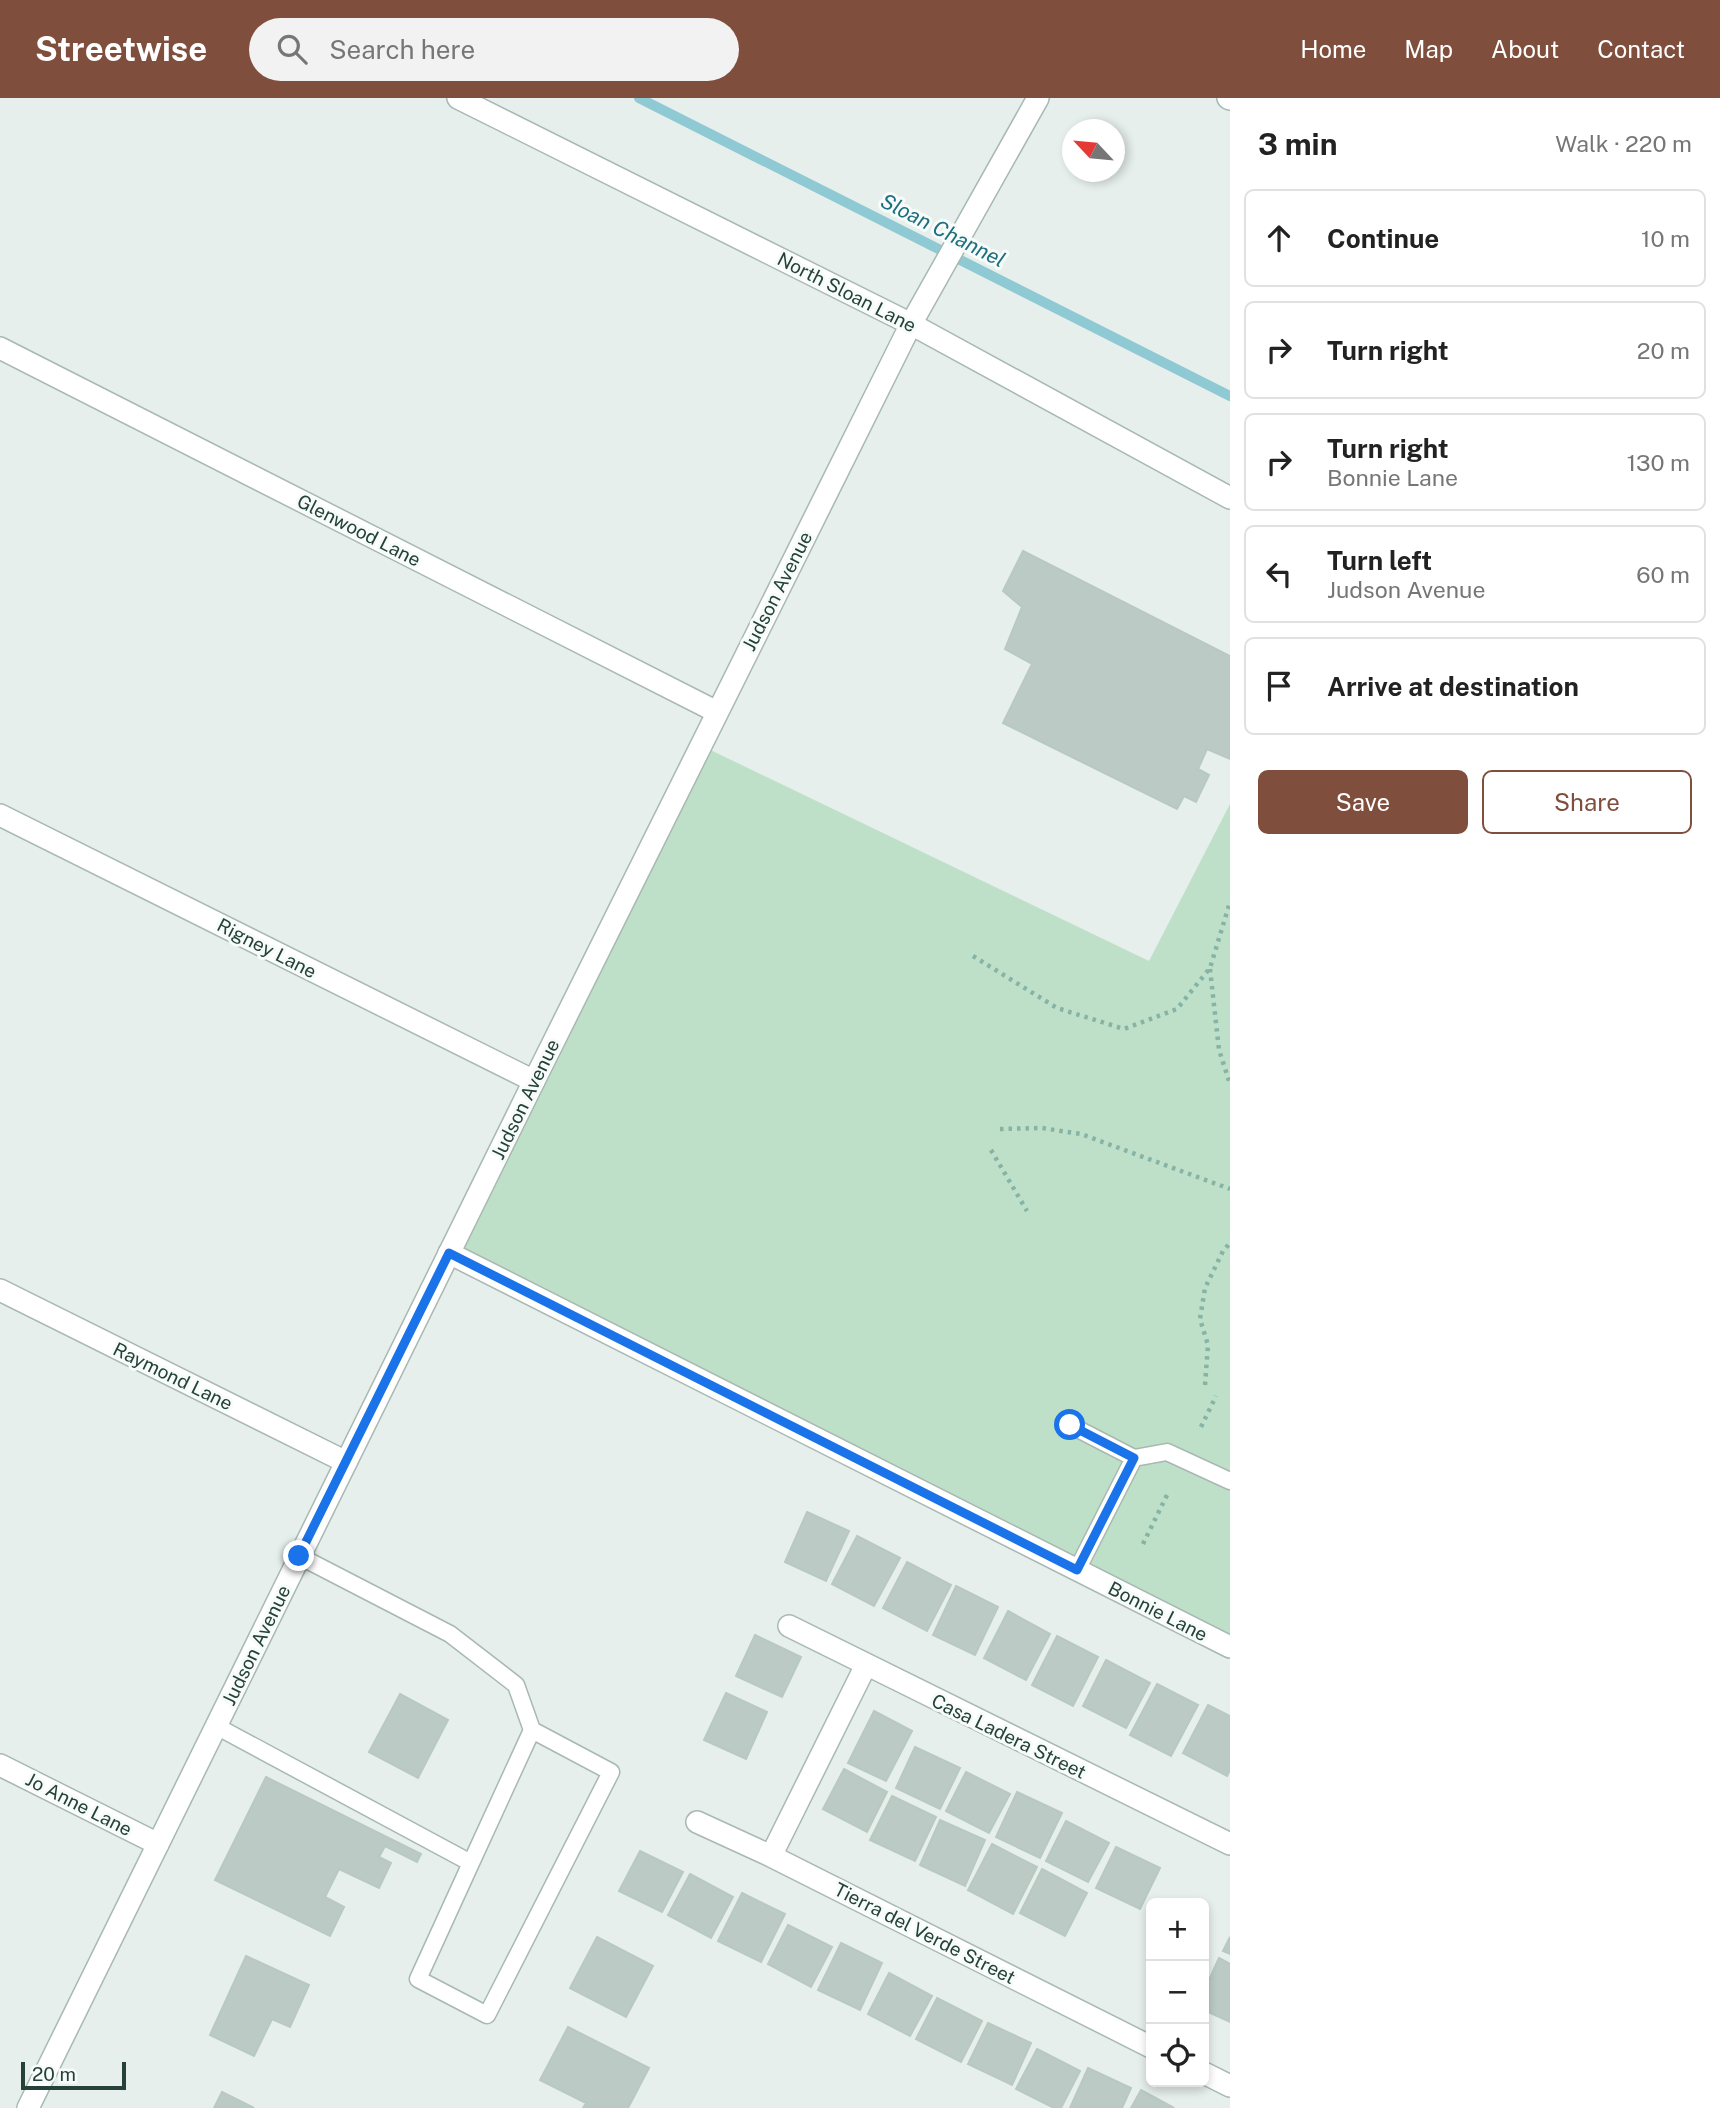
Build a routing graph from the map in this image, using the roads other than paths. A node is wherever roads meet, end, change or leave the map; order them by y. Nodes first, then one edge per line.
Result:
1 (458, 98) edge
2 (1038, 98) edge
3 (911, 324) junction
4 (0, 348) edge
5 (1230, 498) edge
6 (717, 712) junction
7 (0, 815) edge
8 (534, 1081) junction
9 (449, 1253) junction
10 (0, 1290) edge
11 (1070, 1425) dead end
12 (1134, 1458) junction
13 (346, 1462) junction
14 (1230, 1481) edge
15 (299, 1556) junction
16 (1077, 1570) junction
17 (789, 1626) dead end
18 (1230, 1647) edge
19 (866, 1665) junction
20 (216, 1726) junction
21 (532, 1730) junction
22 (0, 1765) edge
23 (697, 1822) dead end
24 (1230, 1843) edge
25 (158, 1844) junction
26 (771, 1856) junction
27 (471, 1863) junction
28 (1146, 2044) edge
29 (1209, 2076) edge
30 (1230, 2087) edge
31 (28, 2108) edge

1 - 3 street, North Sloan Lane
2 - 3 street, Judson Avenue
3 - 5 street, North Sloan Lane
3 - 6 street, Judson Avenue
4 - 6 street, Glenwood Lane
6 - 8 street, Judson Avenue
7 - 8 street, Rigney Lane
8 - 9 street, Judson Avenue
9 - 13 street, Judson Avenue
9 - 16 street, Bonnie Lane
10 - 13 street, Raymond Lane
11 - 12 lane
12 - 14 lane
12 - 16 lane
13 - 15 street, Judson Avenue
15 - 20 street, Judson Avenue
15 - 21 lane
16 - 18 street, Bonnie Lane
17 - 19 street, Casa Ladera Street
19 - 24 street, Casa Ladera Street
19 - 26 street
20 - 25 street, Judson Avenue
20 - 27 lane
21 - 27 lane
21 - 27 lane
22 - 25 street, Jo Anne Lane
23 - 26 street, Tierra del Verde Street
25 - 31 street, Judson Avenue
26 - 28 street, Tierra del Verde Street
29 - 30 street

